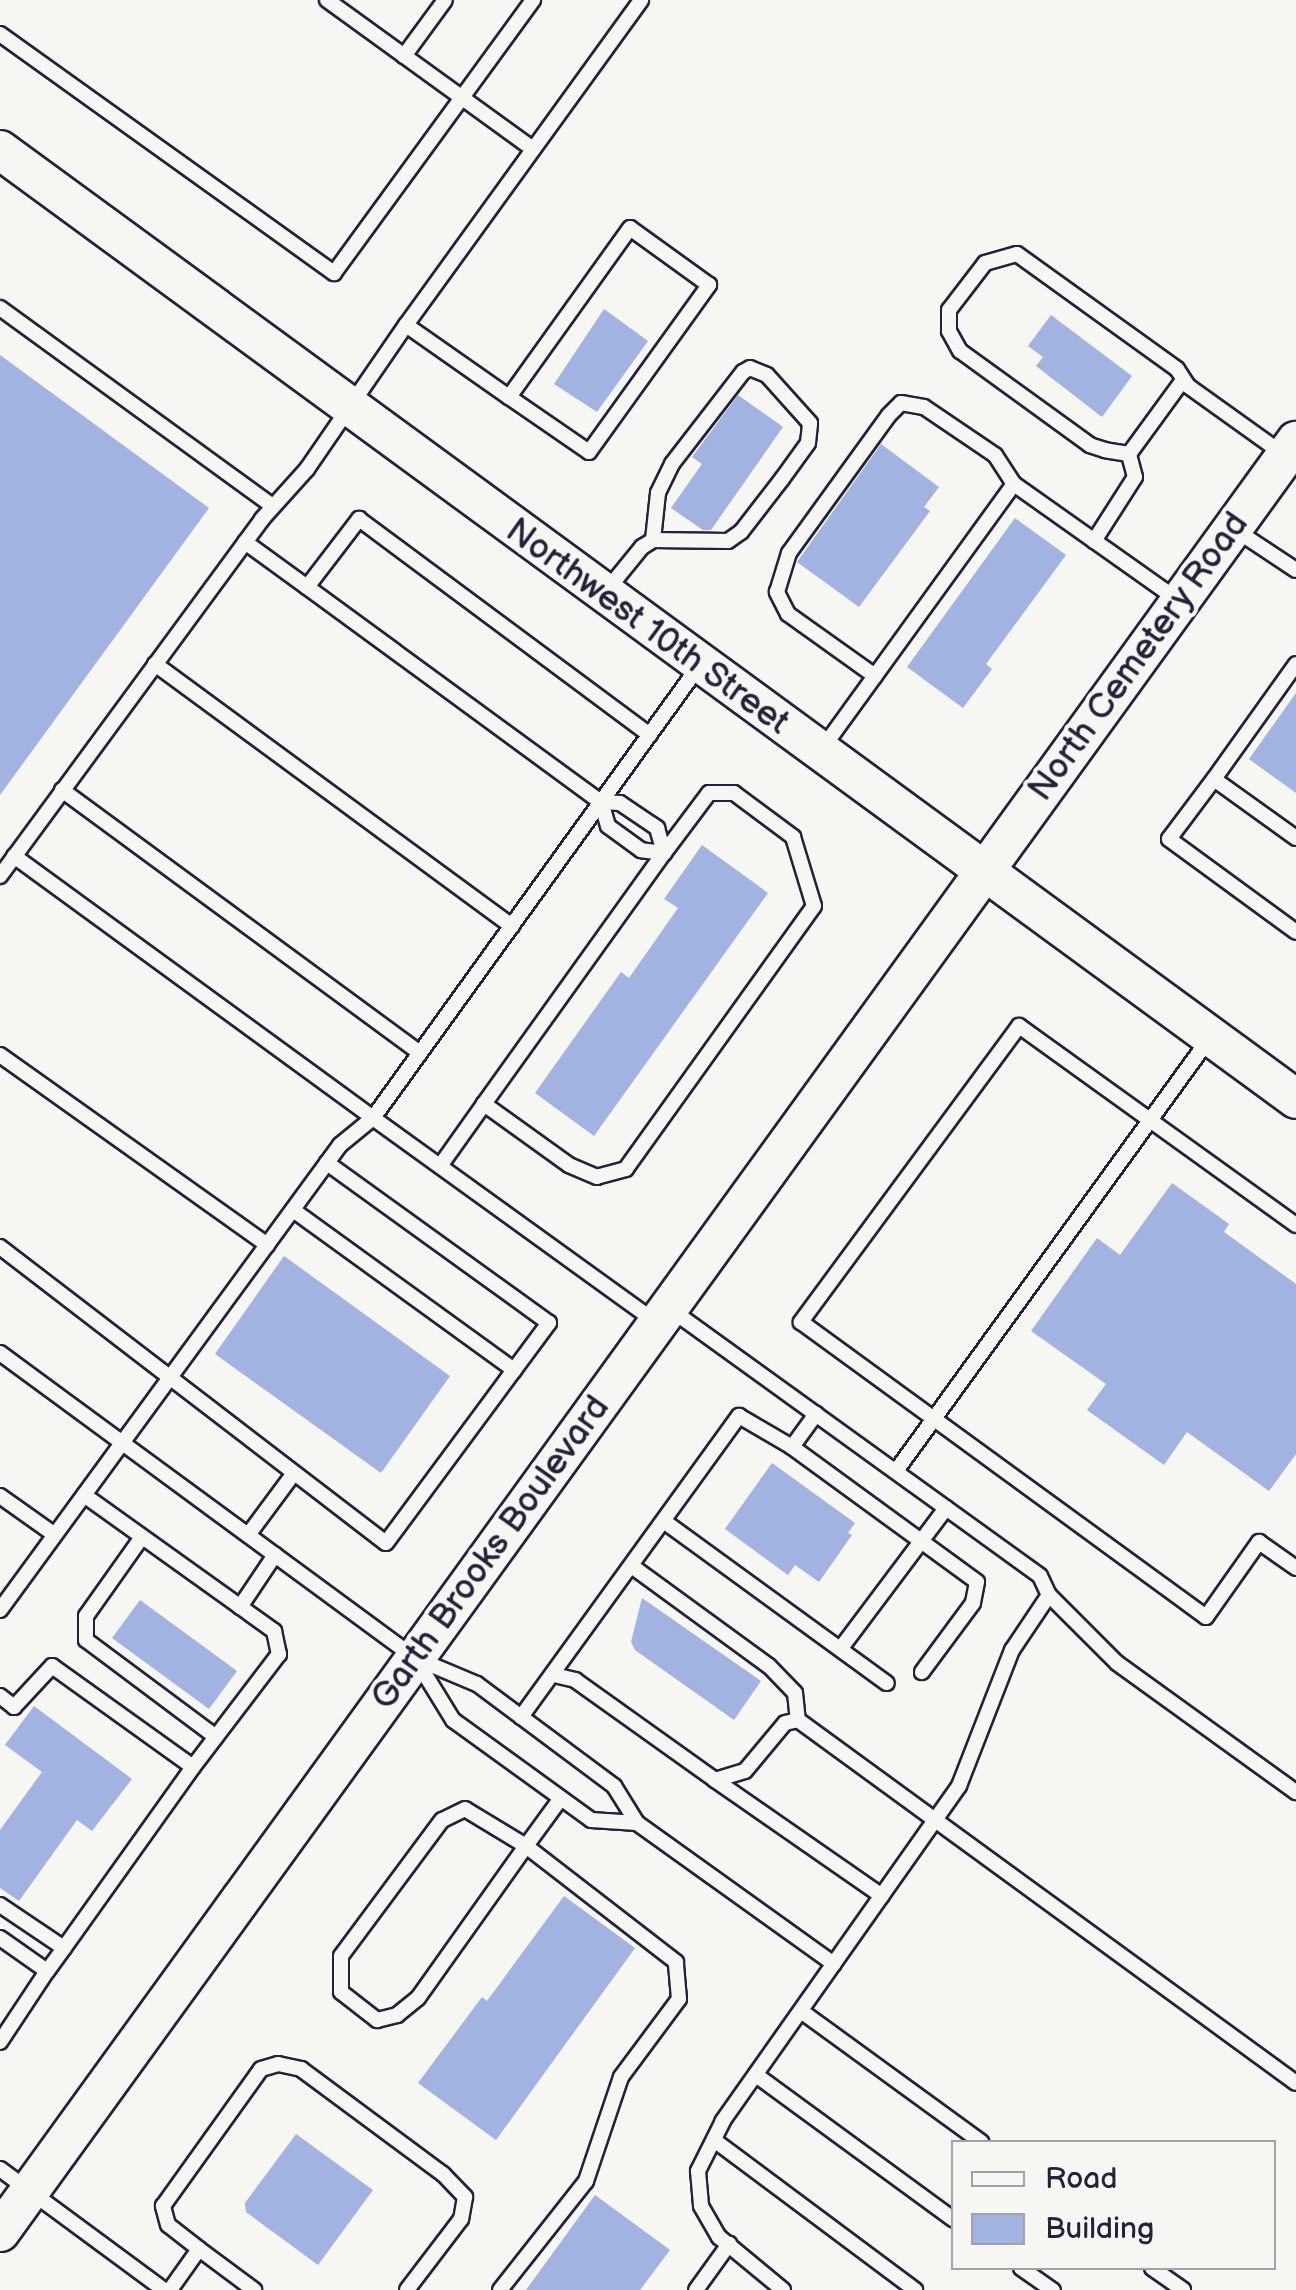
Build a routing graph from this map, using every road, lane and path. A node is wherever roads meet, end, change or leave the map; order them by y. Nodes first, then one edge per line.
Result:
1 (326, 0) edge
2 (445, 0) edge
3 (533, 0) edge
4 (641, 0) edge
5 (0, 34) edge
6 (404, 56) junction
7 (462, 98) junction
8 (0, 150) edge
9 (533, 150) junction
10 (0, 308) edge
11 (406, 325) junction
12 (1183, 380) junction
13 (509, 397) junction
14 (348, 407) junction
15 (1292, 453) edge
16 (1129, 454) junction
17 (1014, 484) junction
18 (273, 506) junction
19 (1233, 528) junction
20 (654, 540) junction
21 (1094, 541) junction
22 (244, 542) junction
23 (1296, 570) edge
24 (308, 587) junction
25 (603, 594) junction
26 (1179, 602) junction
27 (155, 664) junction
28 (1296, 664) edge
29 (700, 666) junction
30 (875, 676) junction
31 (650, 734) junction
32 (819, 753) junction
33 (1214, 779) junction
34 (62, 790) junction
35 (601, 802) junction
36 (1296, 838) edge
37 (664, 853) junction
38 (14, 856) junction
39 (982, 874) junction
40 (0, 876) edge
41 (512, 926) junction
42 (1296, 932) edge
43 (1210, 1038) junction
44 (420, 1053) junction
45 (0, 1055) edge
46 (1296, 1099) edge
47 (484, 1104) junction
48 (373, 1118) junction
49 (1149, 1122) junction
50 (327, 1163) junction
51 (440, 1166) junction
52 (293, 1210) junction
53 (1296, 1225) edge
54 (0, 1246) edge
55 (267, 1246) junction
56 (663, 1315) junction
57 (0, 1353) edge
58 (514, 1370) junction
59 (169, 1379) junction
60 (816, 1414) junction
61 (934, 1418) junction
62 (122, 1443) junction
63 (792, 1448) junction
64 (896, 1471) junction
65 (294, 1473) junction
66 (84, 1495) junction
67 (0, 1496) edge
68 (946, 1508) junction
69 (665, 1522) junction
70 (55, 1535) junction
71 (248, 1535) junction
72 (142, 1537) junction
73 (920, 1541) junction
74 (275, 1555) junction
75 (633, 1567) junction
76 (1296, 1568) edge
77 (1049, 1595) junction
78 (240, 1607) junction
79 (0, 1610) edge
80 (842, 1648) junction
81 (415, 1658) junction
82 (922, 1672) dead end
83 (554, 1675) junction
84 (887, 1683) dead end
85 (0, 1696) edge
86 (521, 1717) junction
87 (798, 1720) junction
88 (216, 1738) junction
89 (193, 1767) junction
90 (715, 1780) junction
91 (1296, 1792) edge
92 (561, 1798) junction
93 (936, 1820) junction
94 (638, 1822) junction
95 (526, 1846) junction
96 (882, 1896) junction
97 (0, 1905) edge
98 (0, 1938) edge
99 (64, 1948) junction
100 (834, 1964) junction
101 (47, 1971) junction
102 (801, 2011) junction
103 (0, 2042) edge
104 (756, 2075) junction
105 (1296, 2083) edge
106 (714, 2140) junction
107 (978, 2140) edge
108 (15, 2179) edge
109 (951, 2218) edge
110 (0, 2232) edge
111 (729, 2244) junction
112 (199, 2249) junction
113 (1024, 2270) edge
114 (1155, 2270) edge
115 (167, 2290) edge
116 (254, 2290) edge
117 (408, 2290) edge
118 (500, 2290) edge
119 (696, 2290) edge
120 (783, 2290) edge
121 (915, 2290) edge
122 (1053, 2290) edge
123 (1183, 2290) edge

1 - 6 lane
2 - 6 lane
3 - 7 lane
4 - 9 lane
5 - 7 lane
6 - 7 lane
7 - 9 lane
8 - 14 street, Northwest 10th Street
9 - 11 lane
10 - 18 lane
11 - 13 lane
11 - 14 lane
12 - 15 lane
12 - 16 lane
12 - 16 lane
13 - 13 lane
14 - 18 lane
14 - 25 street, Northwest 10th Street
15 - 19 street, North Cemetery Road
16 - 21 lane
17 - 21 lane
17 - 30 lane
17 - 30 lane
18 - 22 lane
19 - 23 lane
19 - 26 street, North Cemetery Road
20 - 20 lane
20 - 25 lane
21 - 26 lane
22 - 24 lane
22 - 27 lane
24 - 31 lane
24 - 35 lane
25 - 29 street, Northwest 10th Street
26 - 39 street, North Cemetery Road
27 - 34 lane
27 - 41 lane
28 - 33 lane
29 - 31 lane
29 - 32 street, Northwest 10th Street
30 - 32 lane
31 - 35 lane
32 - 39 street, Northwest 10th Street
33 - 36 lane
33 - 42 lane
34 - 38 lane
34 - 44 lane
35 - 37 lane
35 - 37 lane
35 - 41 lane
37 - 47 lane
37 - 47 lane
38 - 40 lane
38 - 48 lane
39 - 43 street, Northwest 10th Street
39 - 56 street, Garth Brooks Boulevard
41 - 44 lane
43 - 46 street, Northwest 10th Street
43 - 49 lane
44 - 48 lane
45 - 55 lane
47 - 51 lane
48 - 50 lane
48 - 51 lane
49 - 53 lane
49 - 61 lane
49 - 61 lane
50 - 52 lane
50 - 58 lane
51 - 56 lane
52 - 55 lane
52 - 58 lane
54 - 59 lane
55 - 59 lane
56 - 60 lane
56 - 81 street, Garth Brooks Boulevard
57 - 62 lane
58 - 65 lane
59 - 62 lane
59 - 65 lane
60 - 63 lane
60 - 64 lane
61 - 64 lane
61 - 76 lane
62 - 66 lane
62 - 71 lane
63 - 69 lane
63 - 73 lane
64 - 68 lane
65 - 71 lane
66 - 70 lane
66 - 72 lane
67 - 70 lane
68 - 73 lane
68 - 77 lane
69 - 75 lane
69 - 80 lane
70 - 79 lane
71 - 74 lane
72 - 78 lane
72 - 88 lane
73 - 80 lane
73 - 82 lane
74 - 78 lane
74 - 81 lane
75 - 83 lane
75 - 87 lane
77 - 91 lane
77 - 93 lane
78 - 88 lane
80 - 84 lane
81 - 86 lane
81 - 92 lane
81 - 108 street, Garth Brooks Boulevard
83 - 86 lane
83 - 90 lane
85 - 89 lane
86 - 94 lane
87 - 90 lane
87 - 93 lane
88 - 89 lane
89 - 99 lane
90 - 96 lane
92 - 94 lane
92 - 95 lane
93 - 96 lane
93 - 105 lane
94 - 100 lane
95 - 95 lane
95 - 118 lane
96 - 100 lane
97 - 99 lane
98 - 101 lane
99 - 101 lane
100 - 102 lane
101 - 103 lane
102 - 104 lane
102 - 107 lane
104 - 106 lane
104 - 109 lane
106 - 111 lane
106 - 121 lane
108 - 110 street, Garth Brooks Boulevard
108 - 115 lane
111 - 119 lane
111 - 120 lane
112 - 115 lane
112 - 116 lane
112 - 117 lane
113 - 122 lane
114 - 123 lane

